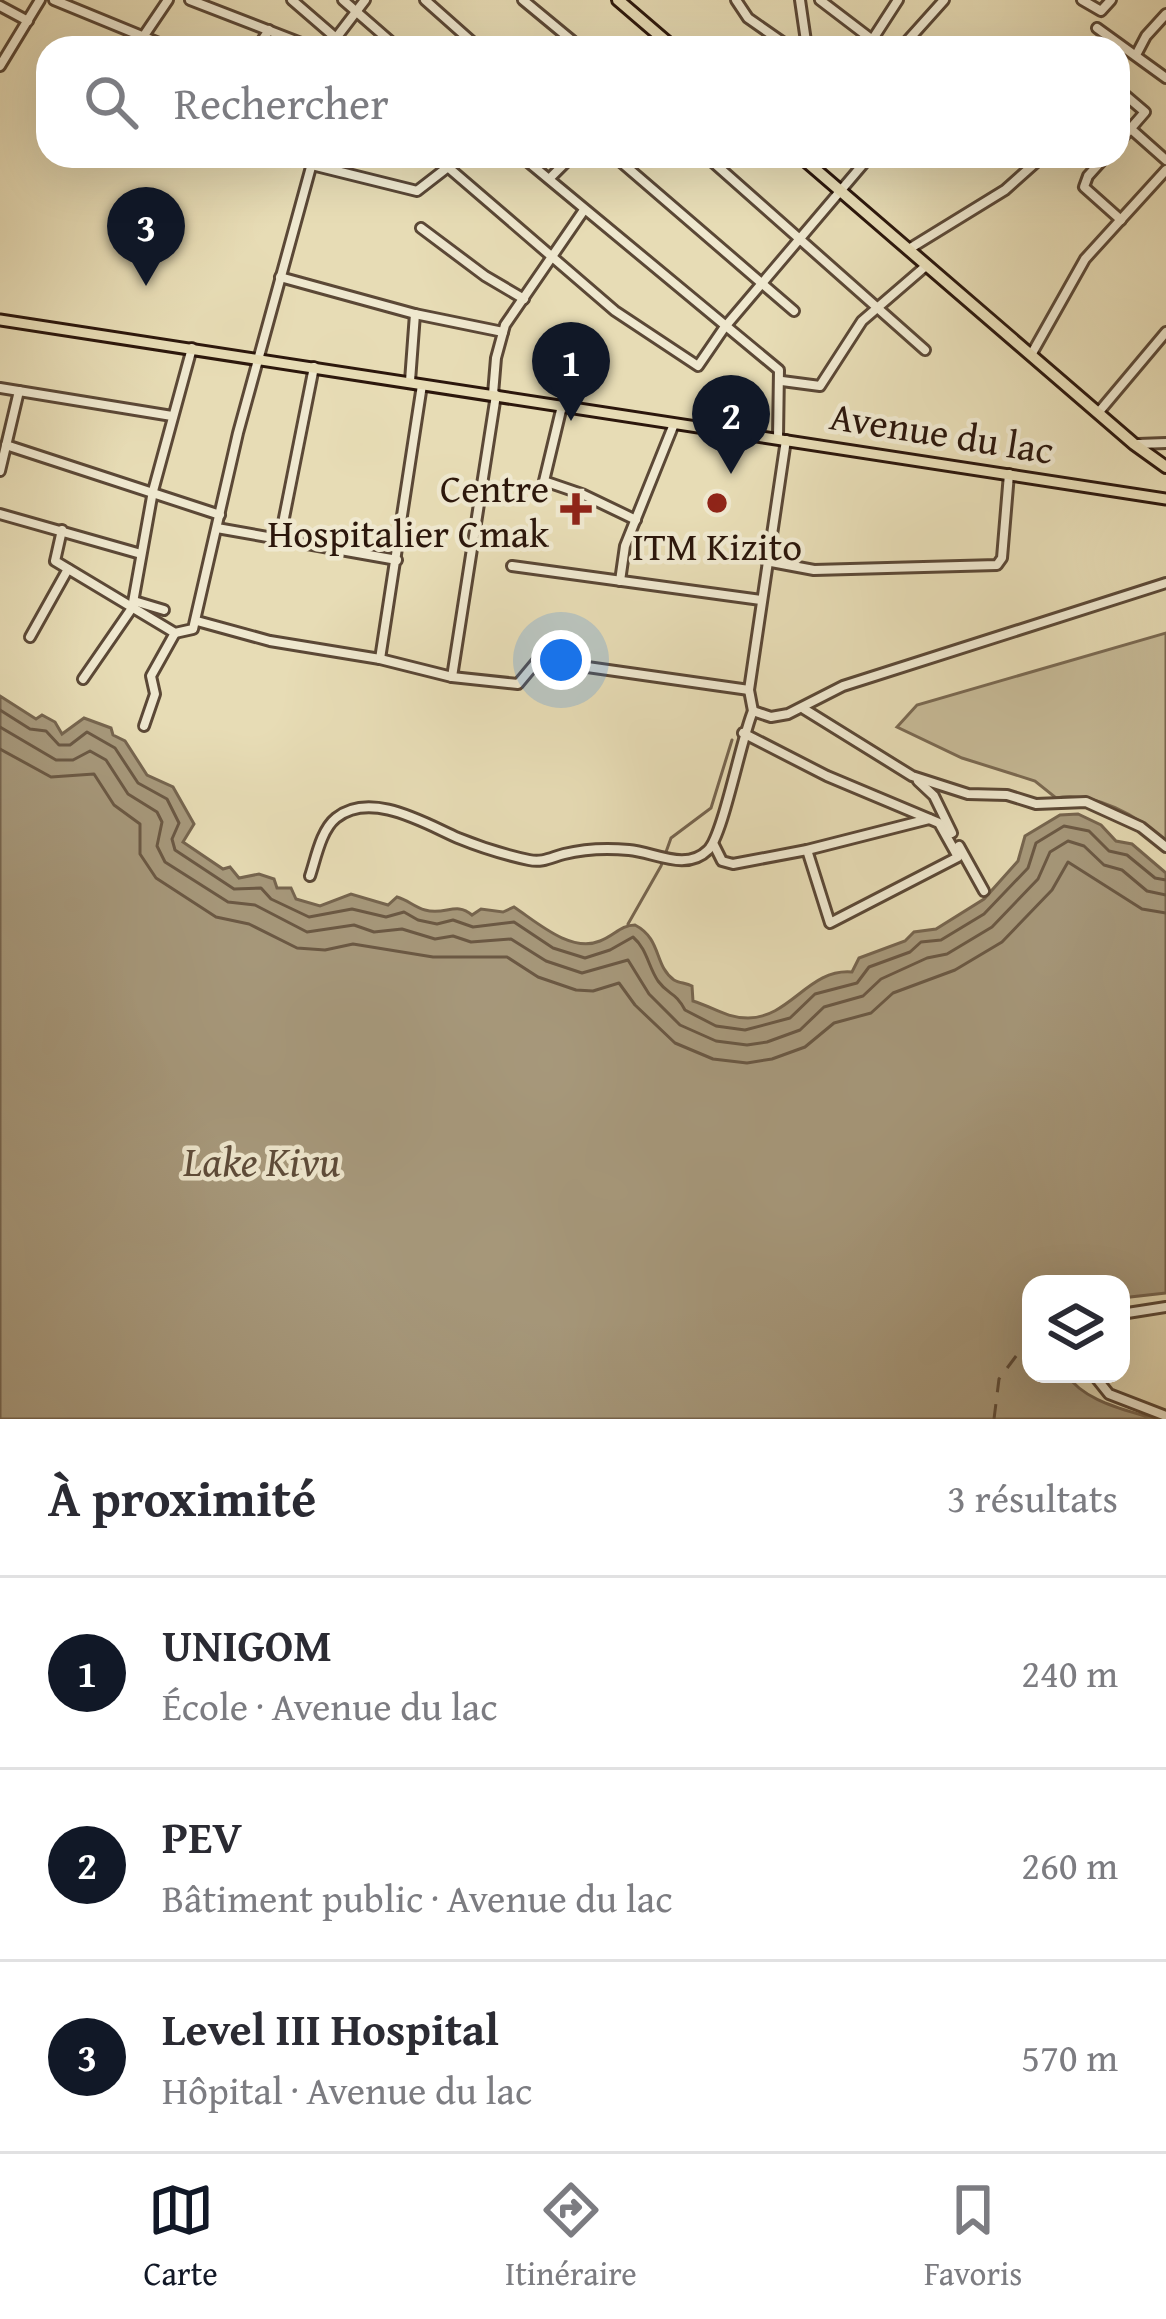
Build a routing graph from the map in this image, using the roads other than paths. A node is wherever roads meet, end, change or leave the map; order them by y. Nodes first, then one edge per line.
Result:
1 (40, 0) edge
2 (54, 0) edge
3 (168, 0) edge
4 (190, 0) edge
5 (292, 0) edge
6 (344, 0) edge
7 (365, 0) edge
8 (425, 0) edge
9 (523, 0) edge
10 (618, 0) edge
11 (736, 0) edge
12 (800, 0) edge
13 (820, 0) edge
14 (898, 0) edge
15 (944, 0) edge
16 (1082, 0) edge
17 (1111, 0) edge
18 (0, 6) edge
19 (355, 10) junction
20 (1166, 14) edge
21 (28, 21) junction
22 (1097, 28) dead end
23 (269, 30) junction
24 (140, 36) edge
25 (143, 36) edge
26 (265, 36) edge
27 (284, 36) edge
28 (329, 36) edge
29 (340, 36) edge
30 (384, 36) edge
31 (466, 36) edge
32 (566, 36) edge
33 (659, 36) edge
34 (774, 36) edge
35 (805, 36) edge
36 (860, 36) edge
37 (874, 36) edge
38 (912, 36) edge
39 (1109, 36) edge
40 (1130, 51) edge
41 (1136, 55) junction
42 (0, 66) edge
43 (1166, 78) edge
44 (1130, 98) edge
45 (1131, 129) joint
46 (1166, 160) edge
47 (311, 168) edge
48 (340, 168) edge
49 (447, 168) edge
50 (449, 168) edge
51 (537, 168) edge
52 (560, 168) edge
53 (628, 168) edge
54 (720, 168) edge
55 (814, 168) edge
56 (818, 168) edge
57 (860, 168) edge
58 (1030, 168) edge
59 (1095, 168) edge
60 (1166, 170) edge
61 (818, 172) junction
62 (550, 178) junction
63 (841, 192) junction
64 (584, 210) junction
65 (1121, 220) junction
66 (421, 228) dead end
67 (801, 238) junction
68 (908, 249) junction
69 (552, 256) junction
70 (927, 266) junction
71 (280, 277) junction
72 (761, 283) junction
73 (524, 299) junction
74 (880, 308) junction
75 (794, 311) dead end
76 (415, 314) junction
77 (0, 320) edge
78 (724, 328) junction
79 (503, 332) junction
80 (1166, 332) edge
81 (192, 347) junction
82 (925, 350) dead end
83 (1030, 355) junction
84 (259, 357) junction
85 (314, 367) junction
86 (782, 381) junction
87 (417, 382) junction
88 (0, 388) edge
89 (19, 391) junction
90 (495, 394) junction
91 (562, 406) junction
92 (1098, 413) junction
93 (172, 416) junction
94 (674, 424) junction
95 (782, 438) junction
96 (1166, 443) edge
97 (1134, 444) junction
98 (6, 446) junction
99 (1166, 466) edge
100 (0, 470) edge
101 (1009, 472) junction
102 (153, 490) junction
103 (1166, 500) edge
104 (0, 514) edge
105 (220, 515) junction
106 (636, 520) junction
107 (217, 528) junction
108 (62, 530) junction
109 (280, 538) junction
110 (141, 554) junction
111 (397, 560) junction
112 (766, 561) junction
113 (512, 566) dead end
114 (68, 569) junction
115 (620, 581) junction
116 (1166, 583) edge
117 (761, 600) junction
118 (133, 604) junction
119 (164, 610) dead end
120 (197, 621) junction
121 (175, 633) junction
122 (30, 637) dead end
123 (380, 659) junction
124 (452, 677) junction
125 (83, 679) dead end
126 (749, 690) junction
127 (804, 709) junction
128 (753, 711) junction
129 (144, 726) dead end
130 (743, 734) junction
131 (913, 776) junction
132 (930, 818) junction
133 (714, 843) junction
134 (1166, 847) edge
135 (807, 850) junction
136 (310, 876) dead end
137 (984, 890) dead end
138 (1166, 1307) edge
139 (1130, 1313) edge
140 (1100, 1383) edge
141 (1166, 1417) edge

1 - 21 street
2 - 24 street
3 - 25 street
4 - 23 street
5 - 28 street
6 - 19 street
7 - 19 street
8 - 31 street
9 - 32 street
10 - 33 highway
11 - 34 street
12 - 35 street
13 - 36 street
14 - 37 street
15 - 38 street
16 - 17 street
18 - 21 street
19 - 29 street
19 - 30 street
20 - 41 street
21 - 42 street
22 - 39 street
23 - 26 street
23 - 27 street
40 - 41 street
41 - 43 street
44 - 45 street
45 - 46 street
47 - 71 street
48 - 49 street
50 - 69 street
51 - 62 street
52 - 62 street
53 - 72 street
54 - 67 street
55 - 61 highway
56 - 61 street
57 - 63 street
58 - 68 street
59 - 65 street
60 - 65 street
61 - 63 highway
62 - 64 street
63 - 67 street
63 - 68 highway
64 - 69 street
64 - 78 street
65 - 83 street
66 - 73 street
67 - 72 street
67 - 74 street
68 - 70 highway
69 - 73 street
69 - 78 street
70 - 74 street
70 - 83 highway
71 - 76 street
71 - 84 street
72 - 75 street
72 - 78 street
73 - 79 street
74 - 82 street
74 - 86 street
76 - 79 street
76 - 87 street
77 - 81 main road, Avenue du lac
78 - 86 street
79 - 90 street
80 - 92 street
81 - 84 main road, Avenue du lac
81 - 93 street
83 - 92 highway
84 - 85 main road, Avenue du lac
84 - 105 street
85 - 87 main road, Avenue du lac
85 - 109 street
86 - 95 street
87 - 90 main road, Avenue du lac
87 - 111 street
88 - 89 street
89 - 93 street
89 - 98 street
90 - 91 main road, Avenue du lac
90 - 124 street
91 - 94 main road, Avenue du lac
91 - 106 street
92 - 97 highway
93 - 102 street
94 - 95 main road, Avenue du lac
94 - 106 street
95 - 101 main road, Avenue du lac
95 - 112 street
96 - 97 street
97 - 99 highway
98 - 100 street
98 - 102 street
101 - 103 main road, Avenue du lac
101 - 112 street
102 - 105 street
102 - 110 street
104 - 108 street
105 - 107 street
106 - 115 street
107 - 109 street
107 - 120 street
108 - 110 street
108 - 114 street
109 - 111 street
110 - 118 street
111 - 123 street
112 - 117 street
113 - 115 street
114 - 118 street
114 - 122 street
115 - 117 street
116 - 127 street
117 - 126 street
118 - 119 street
118 - 121 street
118 - 125 street
120 - 121 street
120 - 123 street
121 - 129 street
123 - 124 street
124 - 126 street
126 - 128 street
127 - 128 street
127 - 131 street
128 - 130 street
130 - 132 street
130 - 133 street
131 - 134 street
131 - 137 street
132 - 135 street
132 - 135 street
133 - 135 street
133 - 136 street
138 - 139 street
140 - 141 street

